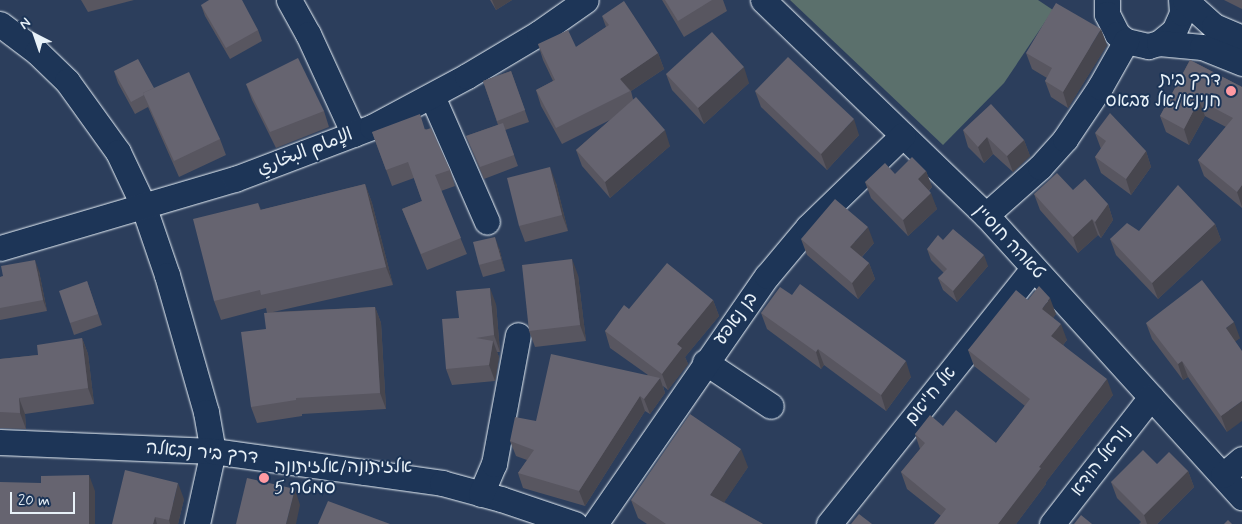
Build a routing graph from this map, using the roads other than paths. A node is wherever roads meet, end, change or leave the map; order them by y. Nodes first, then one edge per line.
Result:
1 (289, 0) edge
2 (586, 0) edge
3 (763, 0) edge
4 (1183, 0) edge
5 (1104, 5) edge
6 (0, 24) edge
7 (1242, 38) edge
8 (1126, 41) junction
9 (1159, 43) junction
10 (1242, 63) edge
11 (432, 96) junction
12 (354, 134) junction
13 (902, 135) junction
14 (143, 205) junction
15 (986, 215) junction
16 (487, 222) dead end
17 (0, 248) edge
18 (1033, 268) junction
19 (518, 335) dead end
20 (705, 362) junction
21 (1151, 397) junction
22 (771, 406) dead end
23 (0, 442) edge
24 (212, 451) junction
25 (1232, 467) edge
26 (481, 494) junction
27 (1242, 497) edge
28 (197, 524) edge
29 (575, 524) edge
30 (595, 524) edge
31 (829, 524) edge
32 (1052, 524) edge

1 - 12 street
2 - 11 street, الإمام البخاري
3 - 13 street, טאהה חוסיין
4 - 7 street
4 - 9 street
5 - 8 street
6 - 14 street
8 - 9 street
8 - 15 street
9 - 10 street
11 - 12 street, الإمام البخاري
11 - 16 street
12 - 14 street, الإمام البخاري
13 - 15 street, טאהה חוסיין
13 - 20 street, בן נאפע
14 - 17 street, الإمام البخاري
14 - 24 street
15 - 18 street, טאהה חוסיין
18 - 21 street, טאהה חוסיין
18 - 31 street, אל ח'יאם
19 - 26 street
20 - 22 street
20 - 30 street, בן נאפע
21 - 25 street, טאהה חוסיין
21 - 32 street, נוראל הודא
23 - 24 street, דרך ביר נבאלה
24 - 26 street, דרך ביר נבאלה
24 - 28 street
25 - 27 street, טאהה חוסיין
26 - 29 street, דרך ביר נבאלה

